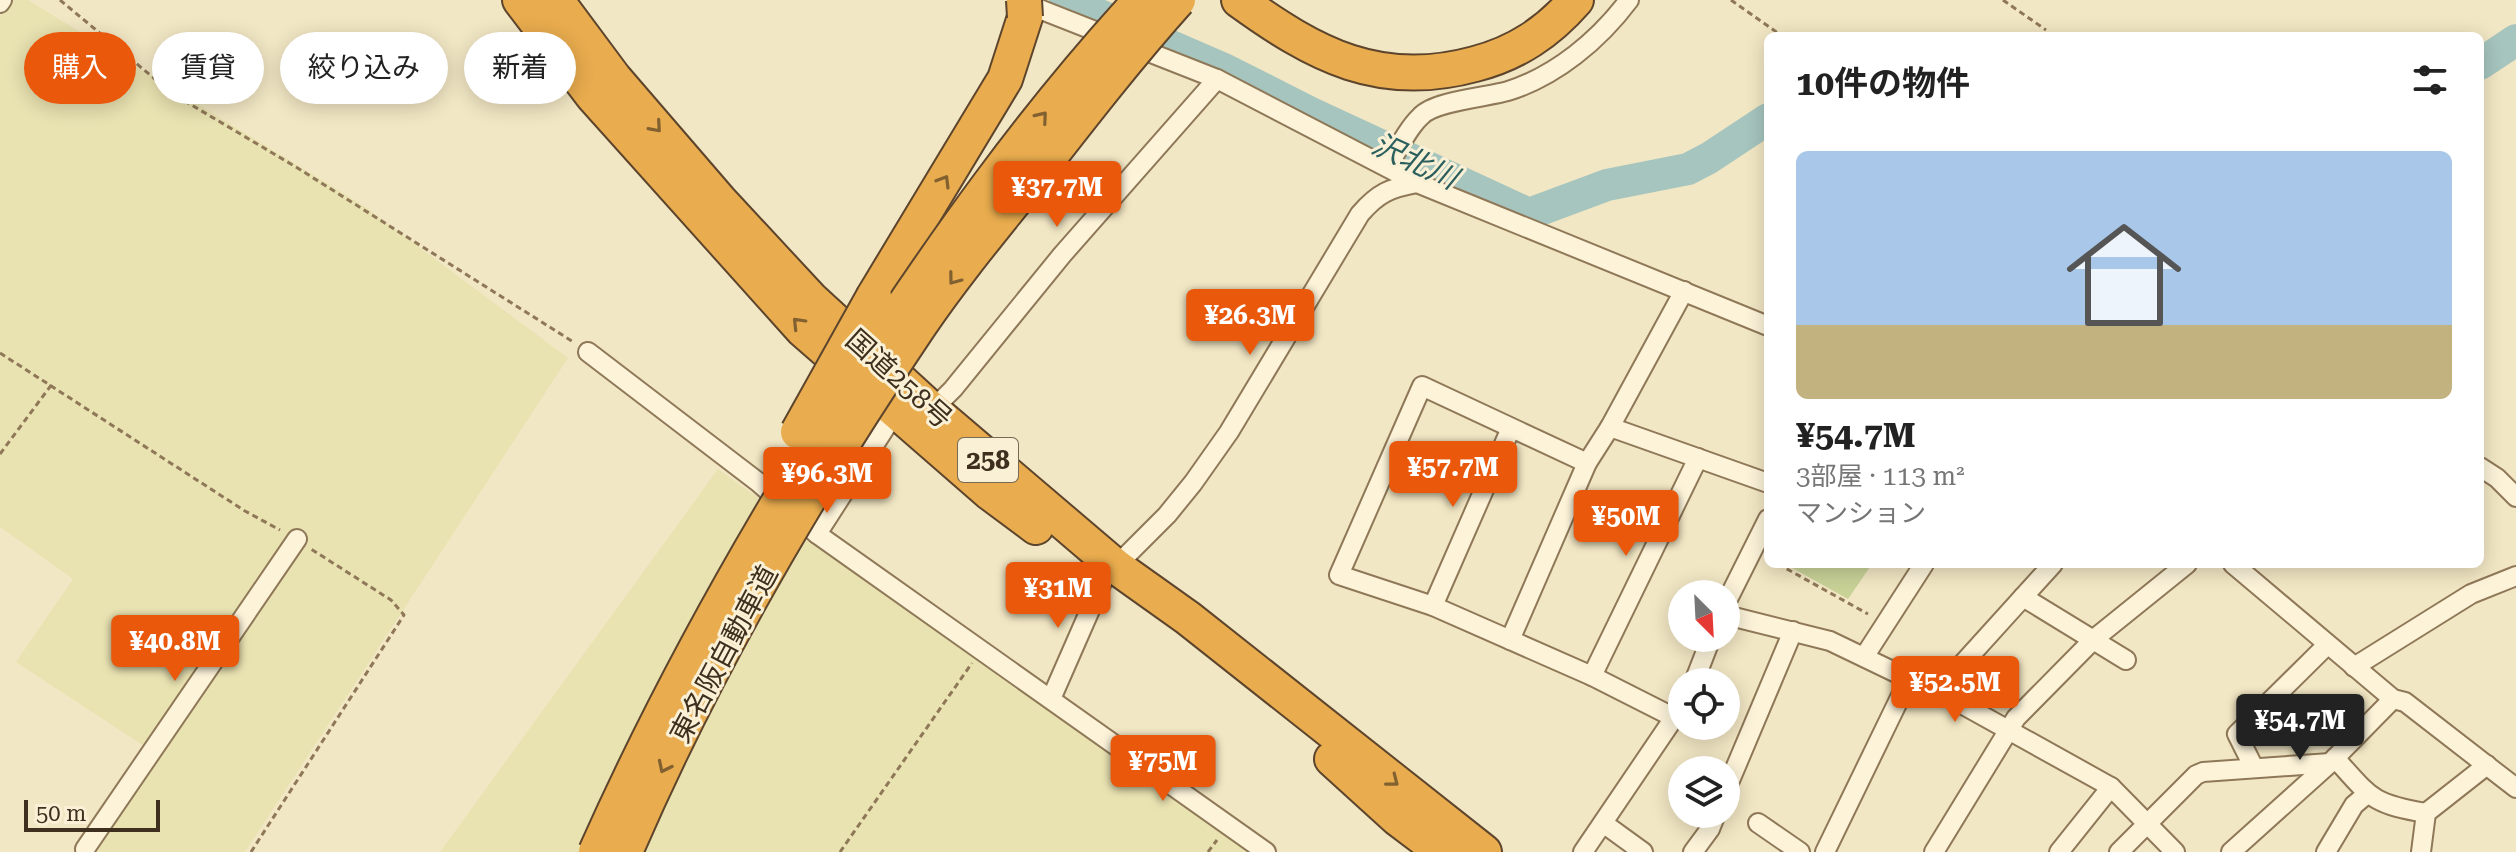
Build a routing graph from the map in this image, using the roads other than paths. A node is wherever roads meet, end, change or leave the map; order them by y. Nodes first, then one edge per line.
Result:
1 (520, 0) edge
2 (556, 0) edge
3 (1141, 0) edge
4 (1178, 0) edge
5 (1201, 0) edge
6 (1239, 0) edge
7 (1278, 0) edge
8 (1548, 0) edge
9 (1576, 0) edge
10 (1629, 0) edge
11 (1022, 6) edge
12 (1217, 79) junction
13 (1068, 133) junction
14 (1389, 164) junction
15 (1417, 183) junction
16 (1684, 291) junction
17 (1764, 324) edge
18 (588, 352) road end
19 (932, 410) junction
20 (896, 411) junction
21 (1610, 427) junction
22 (1511, 428) junction
23 (1698, 458) junction
24 (1587, 463) junction
25 (2484, 470) edge
26 (1764, 482) edge
27 (2516, 497) edge
28 (1764, 527) edge
29 (817, 534) junction
30 (297, 539) road end
31 (1921, 568) edge
32 (2049, 568) edge
33 (2182, 568) edge
34 (2238, 568) edge
35 (1109, 572) junction
36 (2516, 576) edge
37 (1738, 580) edge
38 (2023, 597) junction
39 (1433, 606) junction
40 (1740, 618) edge
41 (706, 626) junction
42 (1793, 631) junction
43 (2094, 639) junction
44 (1510, 640) junction
45 (2327, 645) junction
46 (1864, 657) junction
47 (2126, 660) dead end
48 (2354, 667) junction
49 (1592, 676) junction
50 (1909, 679) junction
51 (1938, 691) junction
52 (1051, 699) junction
53 (2393, 699) junction
54 (1668, 708) edge
55 (1668, 727) edge
56 (2007, 729) junction
57 (1740, 757) edge
58 (2333, 761) junction
59 (2487, 765) junction
60 (2254, 768) junction
61 (2111, 787) junction
62 (2516, 788) edge
63 (2367, 794) junction
64 (2426, 813) junction
65 (1397, 818) junction
66 (1603, 823) junction
67 (1758, 823) dead end
68 (2145, 823) junction
69 (1710, 828) edge
70 (85, 849) dead end
71 (596, 852) edge
72 (625, 852) edge
73 (1266, 852) edge
74 (1414, 852) edge
75 (1442, 852) edge
76 (1484, 852) edge
77 (1583, 852) edge
78 (1643, 852) edge
79 (1693, 852) edge
80 (1800, 852) edge
81 (1825, 852) edge
82 (1934, 852) edge
83 (2059, 852) edge
84 (2119, 852) edge
85 (2175, 852) edge
86 (2231, 852) edge
87 (2326, 852) edge
88 (2421, 852) edge

20 -> 1 highway, 国道258号 / 258
2 -> 19 highway, 国道258号 / 258
41 -> 3 highway, 東名阪自動車道, bridge
4 - 13 highway, 東名阪自動車道, bridge
5 - 13 highway, bridge
6 - 9 highway
7 - 8 highway
10 - 14 street
11 - 12 street
41 -> 11 highway, bridge
12 - 14 street
12 - 19 street
13 -> 72 highway, 東名阪自動車道, bridge
14 - 15 street
15 - 16 street
15 - 35 street
16 - 17 street
16 - 21 street
18 - 29 street
19 - 35 highway, 国道258号 / 258
20 - 29 street
20 - 35 highway, 国道258号 / 258
21 - 23 street
21 - 24 street
22 - 24 street
22 - 39 street
22 - 39 street
23 - 26 street
23 - 49 street
24 - 44 street
25 - 27 street
28 - 37 street
29 - 52 street
30 - 70 street
31 - 46 street
32 - 38 street
33 - 43 street
34 - 45 street
35 - 52 street
35 - 65 highway, 国道258号 / 258
35 -> 76 highway, 国道258号 / 258
36 - 48 street
38 - 43 street
38 - 51 street
39 - 44 street
40 - 42 street
41 - 71 highway, 東名阪自動車道, bridge
42 - 46 street
42 - 57 street
43 - 47 street
43 - 56 street
44 - 49 street
45 - 48 street
45 - 60 street
46 - 50 street
48 - 53 street
49 - 54 street
50 - 51 street
50 - 81 street
51 - 56 street
52 - 73 street
53 - 58 street
53 - 59 street
55 - 66 street
56 - 61 street
56 - 82 street
58 - 60 street
58 - 63 street
58 - 86 street
59 - 62 street
59 - 64 street
60 - 68 street
61 - 68 street
61 - 83 street
63 - 64 street
63 - 87 street
64 - 88 street
65 - 74 street
65 - 75 highway, 国道258号 / 258
66 - 77 street
66 - 78 street
67 - 80 street
68 - 84 street
68 - 85 street
69 - 79 street

